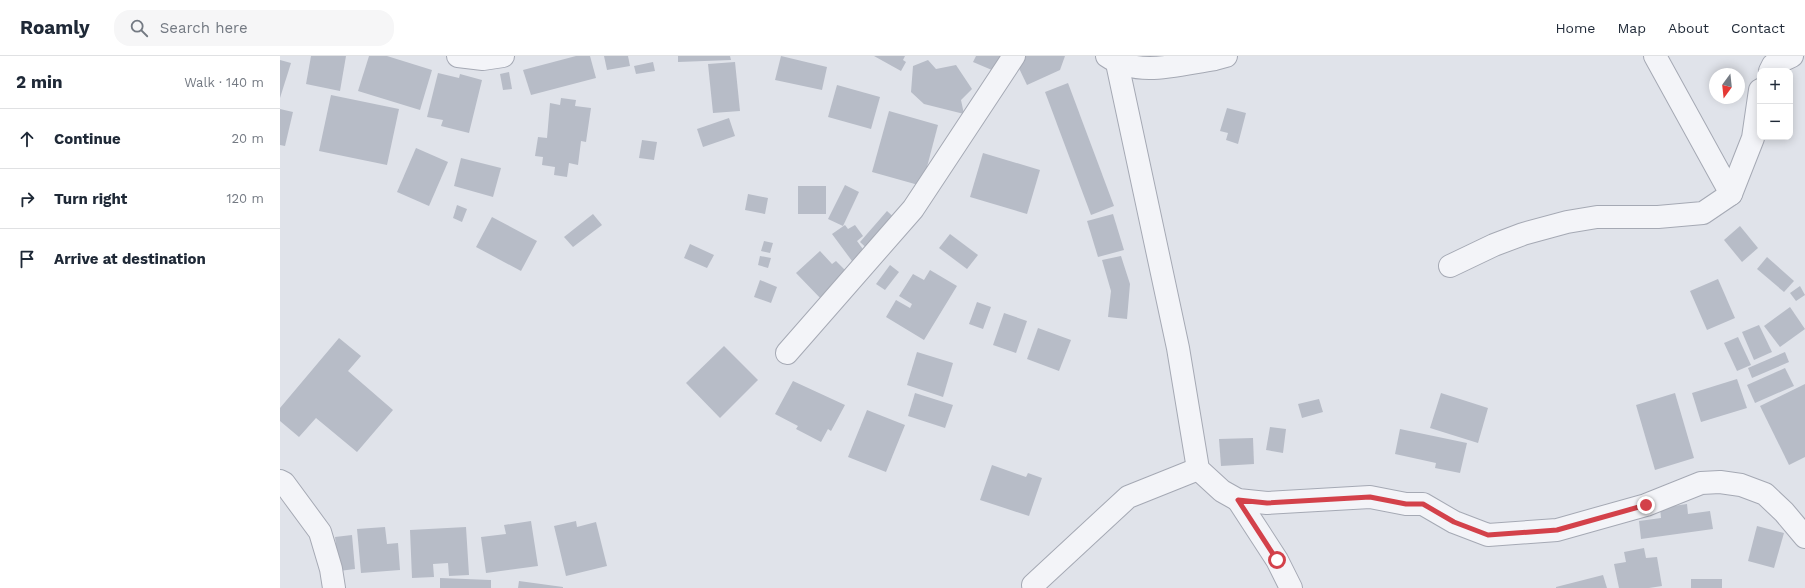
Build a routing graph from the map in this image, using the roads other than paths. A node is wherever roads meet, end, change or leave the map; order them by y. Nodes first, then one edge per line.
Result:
1 (458, 56) edge
2 (503, 56) edge
3 (1014, 56) edge
4 (1226, 56) edge
5 (1656, 56) edge
6 (1792, 56) edge
7 (1112, 59) edge
8 (1772, 68) edge
9 (1758, 104) edge
10 (1731, 194) junction
11 (1450, 266) dead end
12 (787, 353) dead end
13 (1198, 469) junction
14 (280, 481) edge
15 (1238, 500) junction
16 (1805, 537) edge
17 (1033, 585) dead end
18 (334, 588) edge
19 (1291, 588) edge

1 - 2 street
3 - 12 street
4 - 7 street
5 - 10 street
6 - 8 street
7 - 13 street
9 - 10 street
10 - 11 street
13 - 15 street
13 - 17 street
14 - 18 street
15 - 16 street
15 - 19 street

